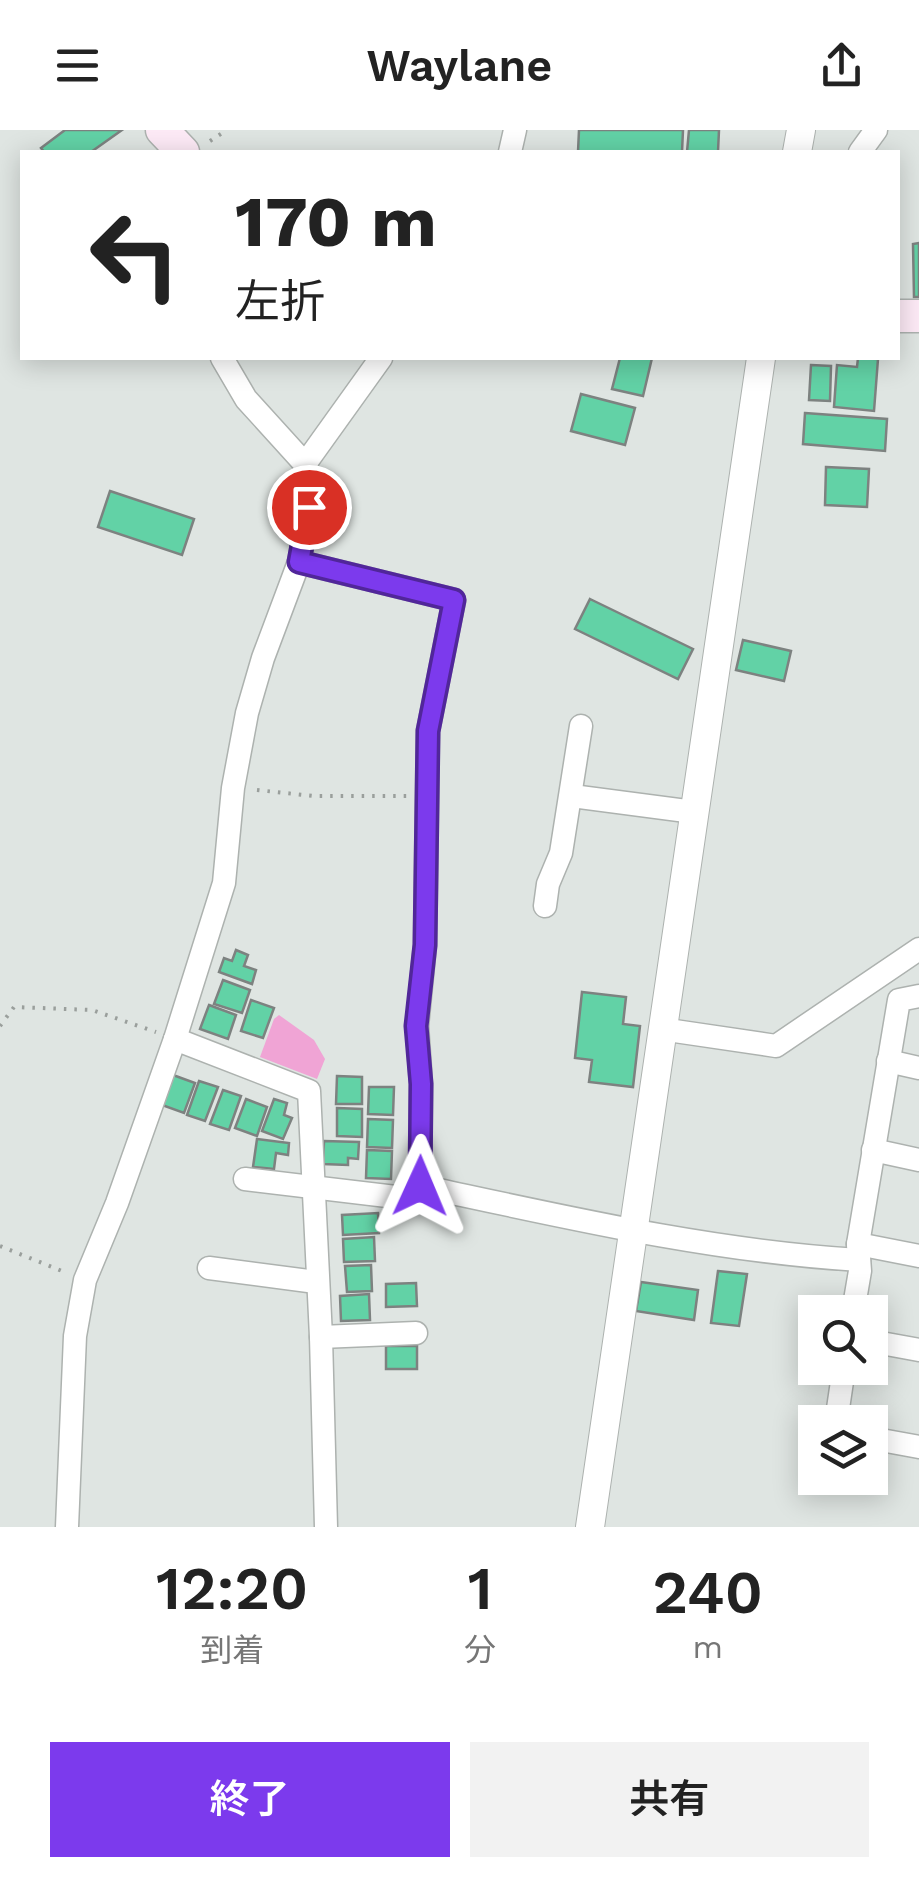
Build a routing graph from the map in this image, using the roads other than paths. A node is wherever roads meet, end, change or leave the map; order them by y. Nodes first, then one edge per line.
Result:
1 (162, 130) edge
2 (181, 150) edge
3 (223, 360) edge
4 (379, 360) edge
5 (762, 360) edge
6 (306, 464) junction
7 (299, 562) junction
8 (581, 726) dead end
9 (572, 796) junction
10 (694, 812) junction
11 (545, 906) dead end
12 (919, 949) edge
13 (919, 996) edge
14 (662, 1029) junction
15 (176, 1039) junction
16 (888, 1061) junction
17 (919, 1068) edge
18 (873, 1150) junction
19 (919, 1160) edge
20 (245, 1178) dead end
21 (312, 1186) junction
22 (420, 1186) junction
23 (632, 1232) junction
24 (858, 1252) junction
25 (919, 1256) edge
26 (209, 1268) dead end
27 (316, 1282) junction
28 (854, 1295) edge
29 (416, 1333) dead end
30 (321, 1337) junction
31 (888, 1344) edge
32 (919, 1350) edge
33 (888, 1441) edge
34 (919, 1447) edge
35 (68, 1527) edge
36 (326, 1527) edge
37 (590, 1527) edge

1 - 2 main road
3 - 6 street
4 - 6 street
5 - 10 street
6 - 7 street
7 - 15 street
7 - 22 street
8 - 9 street
9 - 10 street
9 - 11 street
10 - 14 street
12 - 14 street
13 - 16 street
14 - 23 street
15 - 21 street
15 - 35 street
16 - 17 street
16 - 18 street
18 - 19 street
18 - 24 street
20 - 21 street
21 - 22 street
21 - 27 street
22 - 23 street
23 - 24 street
23 - 37 street
24 - 25 street
24 - 28 street
26 - 27 street
27 - 30 street
29 - 30 street
30 - 36 street
31 - 32 street
33 - 34 street

